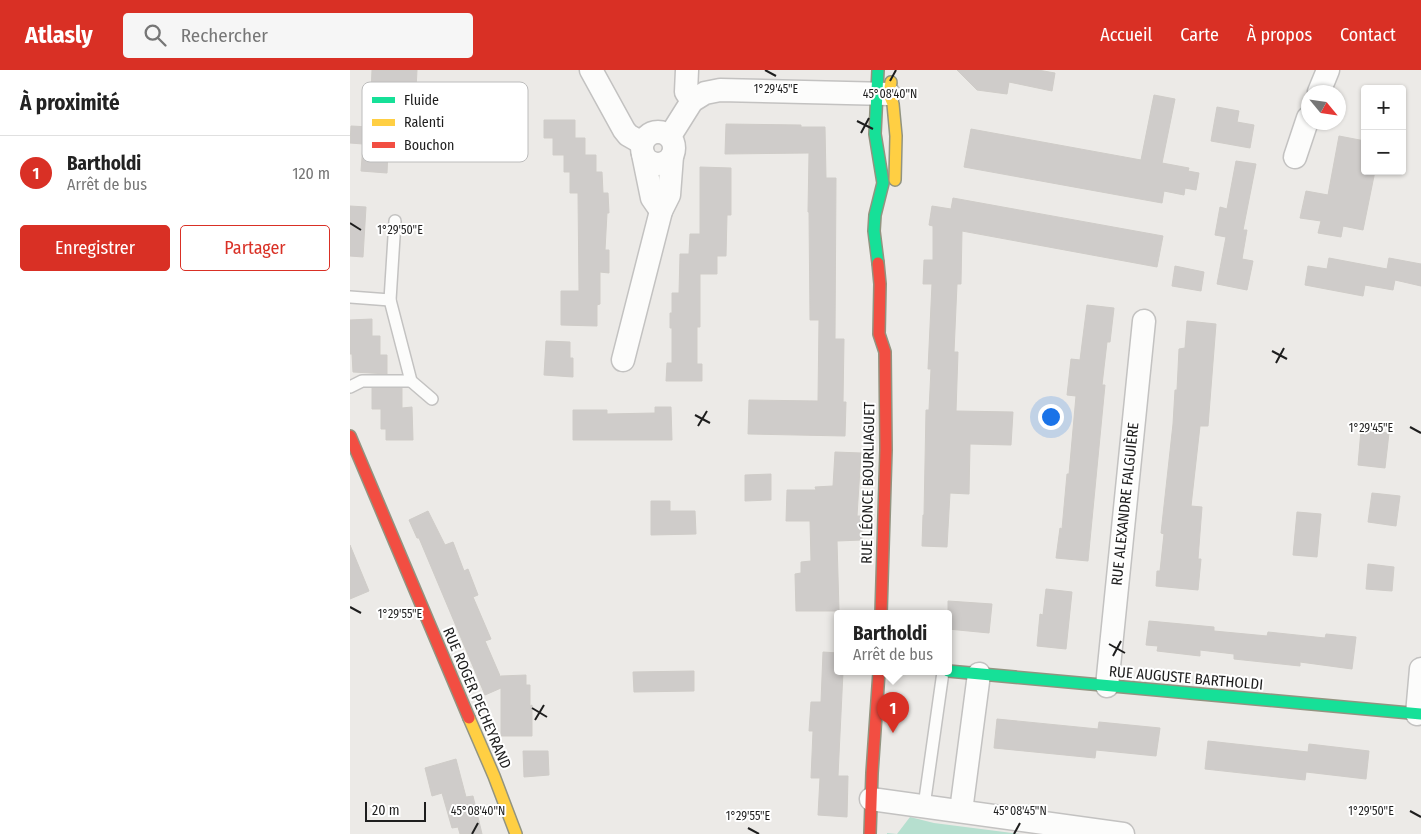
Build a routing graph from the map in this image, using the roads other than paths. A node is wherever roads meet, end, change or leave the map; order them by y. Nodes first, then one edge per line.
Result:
1 (591, 70) edge
2 (687, 70) edge
3 (698, 70) edge
4 (878, 70) edge
5 (893, 70) edge
6 (1328, 70) edge
7 (1322, 85) edge
8 (720, 90) junction
9 (883, 94) junction
10 (692, 101) junction
11 (1304, 130) edge
12 (671, 146) junction
13 (643, 149) junction
14 (1295, 158) dead end
15 (894, 195) dead end
16 (661, 211) junction
17 (394, 221) dead end
18 (350, 297) edge
19 (390, 300) junction
20 (1144, 321) dead end
21 (892, 332) dead end
22 (885, 352) junction
23 (623, 360) dead end
24 (411, 380) junction
25 (350, 387) edge
26 (432, 399) dead end
27 (350, 436) edge
28 (881, 610) edge
29 (1421, 669) edge
30 (952, 671) edge
31 (979, 674) junction
32 (879, 675) edge
33 (943, 675) edge
34 (1107, 686) junction
35 (1419, 714) edge
36 (871, 799) junction
37 (924, 806) junction
38 (960, 810) junction
39 (516, 834) edge
40 (870, 834) edge
41 (1122, 834) edge

1 - 13 street
2 - 10 street
3 - 8 street
4 - 9 street, RUE LÉONCE BOURLIAGUET
5 - 9 street, RUE LÉONCE BOURLIAGUET
6 - 7 street
8 - 9 street
8 - 10 street
9 - 15 street, RUE LÉONCE BOURLIAGUET
9 - 22 street, RUE LÉONCE BOURLIAGUET
10 - 12 street
11 - 14 street
12 - 13 street
12 - 16 street
13 - 16 street
16 - 23 street
17 - 19 lane
18 - 19 lane
19 - 24 lane
20 - 34 street, RUE ALEXANDRE FALGUIÈRE
21 - 22 street, RUE LÉONCE BOURLIAGUET
22 - 28 street, RUE LÉONCE BOURLIAGUET
24 - 25 lane
24 - 26 lane
27 - 39 street, RUE ROGER PECHEYRAND
29 - 35 street
30 - 31 street, RUE AUGUSTE BARTHOLDI
31 - 34 street, RUE AUGUSTE BARTHOLDI
31 - 38 street
32 - 36 street
33 - 37 lane
34 - 35 street, RUE AUGUSTE BARTHOLDI
36 - 37 street
36 - 40 street
37 - 38 street
38 - 41 street

